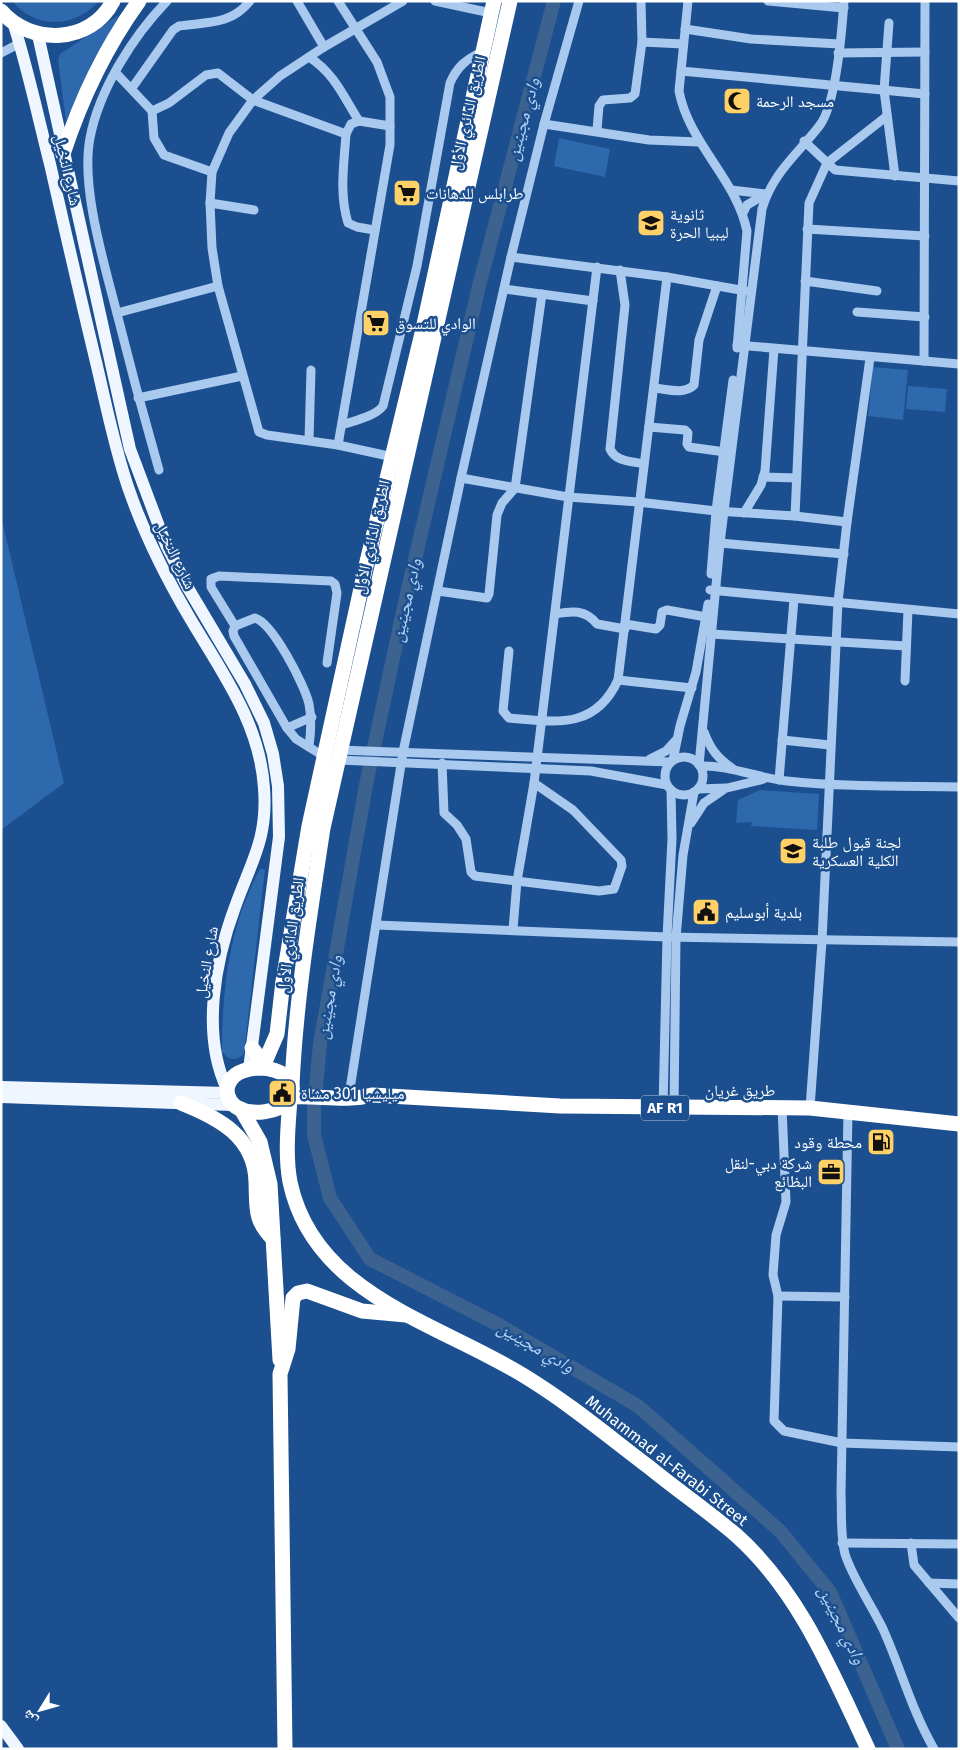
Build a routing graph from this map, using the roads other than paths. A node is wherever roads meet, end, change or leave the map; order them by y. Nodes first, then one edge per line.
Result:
1 (139, 1) edge
2 (167, 1) edge
3 (250, 1) edge
4 (296, 1) edge
5 (338, 1) edge
6 (403, 1) edge
7 (435, 1) edge
8 (510, 1) edge
9 (579, 1) edge
10 (641, 1) edge
11 (688, 1) edge
12 (768, 1) edge
13 (926, 1) edge
14 (114, 2) edge
15 (393, 4) edge
16 (844, 5) edge
17 (493, 7) edge
18 (6, 17) edge
19 (889, 23) dead end
20 (356, 29) junction
21 (685, 29) junction
22 (38, 35) junction
23 (642, 42) junction
24 (20, 43) junction
25 (683, 44) junction
26 (324, 47) junction
27 (838, 48) junction
28 (482, 52) junction
29 (886, 52) junction
30 (925, 52) junction
31 (1, 53) edge
32 (309, 57) junction
33 (681, 71) junction
34 (116, 72) junction
35 (833, 85) junction
36 (132, 88) junction
37 (884, 90) junction
38 (925, 94) junction
39 (253, 100) junction
40 (152, 111) junction
41 (887, 116) junction
42 (359, 121) junction
43 (544, 124) junction
44 (390, 126) junction
45 (597, 130) junction
46 (346, 134) junction
47 (804, 141) junction
48 (698, 142) junction
49 (63, 154) junction
50 (827, 163) junction
51 (212, 172) junction
52 (895, 176) junction
53 (924, 178) junction
54 (959, 181) edge
55 (731, 190) junction
56 (766, 194) junction
57 (210, 203) junction
58 (254, 210) dead end
59 (742, 213) junction
60 (807, 229) junction
61 (374, 230) junction
62 (925, 236) junction
63 (511, 257) junction
64 (597, 267) junction
65 (620, 270) junction
66 (667, 277) junction
67 (805, 281) junction
68 (218, 286) junction
69 (717, 286) junction
70 (504, 289) junction
71 (746, 291) junction
72 (877, 291) dead end
73 (542, 294) junction
74 (593, 301) junction
75 (856, 312) dead end
76 (117, 313) junction
77 (925, 317) junction
78 (740, 345) junction
79 (774, 349) junction
80 (801, 352) junction
81 (870, 358) junction
82 (924, 361) junction
83 (959, 364) edge
84 (311, 370) dead end
85 (242, 376) junction
86 (654, 388) junction
87 (138, 398) junction
88 (342, 425) junction
89 (649, 427) junction
90 (309, 440) junction
91 (338, 445) junction
92 (725, 452) junction
93 (393, 457) junction
94 (644, 464) junction
95 (159, 470) dead end
96 (763, 477) junction
97 (461, 478) junction
98 (796, 478) junction
99 (515, 488) junction
100 (568, 497) junction
101 (638, 502) junction
102 (721, 511) junction
103 (744, 513) junction
104 (794, 516) junction
105 (847, 522) junction
106 (720, 543) junction
107 (844, 554) junction
108 (438, 591) junction
109 (712, 591) junction
110 (794, 598) junction
111 (838, 602) junction
112 (908, 610) junction
113 (555, 614) junction
114 (959, 614) edge
115 (706, 616) junction
116 (235, 626) junction
117 (625, 626) junction
118 (711, 634) junction
119 (790, 641) junction
120 (836, 643) junction
121 (906, 646) junction
122 (508, 651) dead end
123 (327, 663) dead end
124 (618, 680) junction
125 (905, 682) dead end
126 (692, 688) junction
127 (312, 718) junction
128 (542, 720) junction
129 (287, 728) junction
130 (702, 730) junction
131 (678, 739) junction
132 (782, 740) junction
133 (830, 745) junction
134 (330, 752) junction
135 (399, 752) junction
136 (646, 760) junction
137 (672, 761) junction
138 (398, 762) junction
139 (442, 763) junction
140 (536, 763) junction
141 (700, 766) junction
142 (736, 770) junction
143 (766, 778) junction
144 (779, 780) junction
145 (534, 783) junction
146 (829, 785) junction
147 (959, 787) edge
148 (669, 788) junction
149 (727, 788) junction
150 (696, 790) junction
151 (688, 830) junction
152 (517, 881) junction
153 (377, 925) junction
154 (512, 929) junction
155 (671, 938) junction
156 (822, 941) junction
157 (959, 942) edge
158 (252, 1048) junction
159 (267, 1057) junction
160 (251, 1069) junction
161 (1, 1087) edge
162 (350, 1089) junction
163 (296, 1092) junction
164 (331, 1092) junction
165 (372, 1095) junction
166 (1, 1097) edge
167 (232, 1099) junction
168 (182, 1103) junction
169 (668, 1108) junction
170 (782, 1108) junction
171 (810, 1108) junction
172 (848, 1112) junction
173 (959, 1124) edge
174 (273, 1239) junction
175 (778, 1296) junction
176 (845, 1297) junction
177 (410, 1316) junction
178 (280, 1374) junction
179 (842, 1443) junction
180 (959, 1447) edge
181 (842, 1543) junction
182 (911, 1543) junction
183 (959, 1544) edge
184 (929, 1583) junction
185 (959, 1584) edge
186 (959, 1618) edge
187 (1, 1726) edge
188 (1, 1738) edge
189 (9, 1749) edge
190 (18, 1749) edge
191 (285, 1749) edge
192 (868, 1749) edge
193 (934, 1749) edge

1 - 49 highway
2 - 34 street
3 - 36 street
4 - 26 street
5 - 20 street
6 - 15 street
7 - 17 street
8 - 134 highway, الطريق الدائري الأول
9 - 43 street
10 - 23 street
11 - 21 street
12 - 16 street
13 - 30 street
14 - 22 highway
15 - 20 street
16 - 27 street
17 - 28 highway, الطريق الدائري الأول
18 - 22 highway
18 - 24 main road, شارع النخيل
19 - 29 street
20 - 26 street
20 - 44 street
21 - 25 street
21 - 27 street
22 - 49 main road
23 - 25 street
23 - 45 street
24 - 31 street
24 - 167 main road, شارع النخيل
25 - 33 street
26 - 32 street
27 - 29 street
27 - 35 street
28 - 88 street
28 - 93 highway, الطريق الدائري الأول
29 - 30 street
29 - 37 street
30 - 38 street
32 - 39 street
32 - 42 street
33 - 35 street
33 - 48 street
34 - 36 street
34 - 76 street
35 - 37 street
35 - 47 street
36 - 40 street
37 - 38 street
37 - 41 street
38 - 53 street
39 - 40 street
39 - 46 street
39 - 51 street
40 - 51 street
41 - 50 street
41 - 52 street
42 - 44 street
42 - 46 street
43 - 45 street
43 - 63 street
44 - 61 street
45 - 48 street
46 - 61 street
47 - 50 street
47 - 56 street
48 - 55 street
49 - 158 main road
50 - 52 street
50 - 60 street
51 - 57 street
52 - 53 street
53 - 54 street
53 - 62 street
55 - 56 street
55 - 59 street
56 - 59 street
56 - 71 street
57 - 58 street
57 - 68 street
59 - 71 street
60 - 62 street
60 - 67 street
61 - 88 street
62 - 77 street
63 - 64 street
63 - 70 street
64 - 65 street
64 - 74 street
65 - 66 street
65 - 94 street
66 - 69 street
66 - 86 street
67 - 72 street
67 - 80 street
68 - 76 street
68 - 85 street
69 - 71 street
69 - 86 street
70 - 73 street
70 - 97 street
71 - 78 street
73 - 74 street
73 - 99 street
74 - 100 street
75 - 77 street
76 - 87 street
77 - 82 street
78 - 79 street
78 - 92 street
78 - 102 street
79 - 80 street
79 - 96 street
80 - 81 street
80 - 98 street
81 - 82 street
81 - 105 street
82 - 83 street
84 - 90 street
85 - 87 street
85 - 90 street
86 - 89 street
87 - 95 street
88 - 91 street
89 - 92 street
89 - 94 street
90 - 91 street
91 - 93 street
92 - 102 street
93 - 134 highway, الطريق الدائري الأول
94 - 101 street
96 - 98 street
96 - 103 street
97 - 99 street
97 - 108 street
98 - 104 street
99 - 100 street
99 - 108 street
100 - 101 street
100 - 113 street
101 - 102 street
101 - 117 street
102 - 103 street
102 - 106 street
102 - 109 street
103 - 104 street
104 - 105 street
105 - 107 street
106 - 107 street
106 - 109 street
107 - 111 street
108 - 135 street
109 - 110 street
109 - 115 street
109 - 118 street
110 - 111 street
110 - 119 street
111 - 112 street
111 - 120 street
112 - 114 street
112 - 121 street
113 - 117 street
113 - 128 street
115 - 117 street
115 - 126 street
116 - 123 street
116 - 127 street
116 - 129 street
117 - 124 street
118 - 119 street
118 - 130 street
119 - 120 street
119 - 132 street
120 - 121 street
120 - 133 street
121 - 125 street
122 - 128 street
124 - 126 street
124 - 128 street
126 - 131 street
127 - 129 street
127 - 134 street
128 - 140 street
129 - 134 street
130 - 141 street
130 - 142 street
131 - 136 street
131 - 137 street
132 - 133 street
132 - 144 street
133 - 146 street
134 - 135 street
134 - 138 street
134 - 159 highway, الطريق الدائري الأول
134 - 163 highway, الطريق الدائري الأول
135 - 138 street
135 - 140 street
136 - 137 street
136 - 140 street
137 - 141 street
137 - 148 street
138 - 139 street
138 - 153 street
139 - 140 street
139 - 152 street
140 - 145 street
140 - 148 street
141 - 142 street
141 - 150 street
142 - 143 street
143 - 144 street
143 - 149 street
144 - 146 street
145 - 152 street
145 - 152 street
146 - 147 street
146 - 156 street
148 - 150 street
148 - 155 street
149 - 150 street
149 - 151 street
150 - 151 street
151 - 155 street
152 - 154 street
153 - 154 street
153 - 162 street
154 - 155 street
155 - 156 street
155 - 169 street
156 - 157 street
156 - 171 street
158 - 159 highway
158 - 160 main road
159 - 160 highway
160 - 163 highway
160 - 167 highway
161 - 167 main road
162 - 164 highway, طريق غريان
162 - 165 highway, طريق غريان
163 - 164 highway, طريق غريان
163 - 167 highway
163 - 177 highway, Muhammad al-Farabi Street
164 - 165 highway, طريق غريان
165 - 169 highway, طريق غريان / AF R1
166 - 168 main road
167 - 168 main road
167 - 174 highway
168 - 174 highway
169 - 170 highway, طريق غريان / AF R1
170 - 171 highway, طريق غريان / AF R1
170 - 175 street
171 - 172 highway, طريق غريان / AF R1
172 - 173 highway, طريق غريان / AF R1
172 - 176 street
174 - 178 highway
175 - 176 street
175 - 179 street
176 - 179 street
177 - 178 highway
177 - 192 highway, Muhammad al-Farabi Street
178 - 191 highway
179 - 180 street
179 - 181 street
181 - 182 street
181 - 193 street
182 - 183 street
182 - 184 street
184 - 185 street
184 - 186 street
187 - 190 main road
188 - 189 main road

